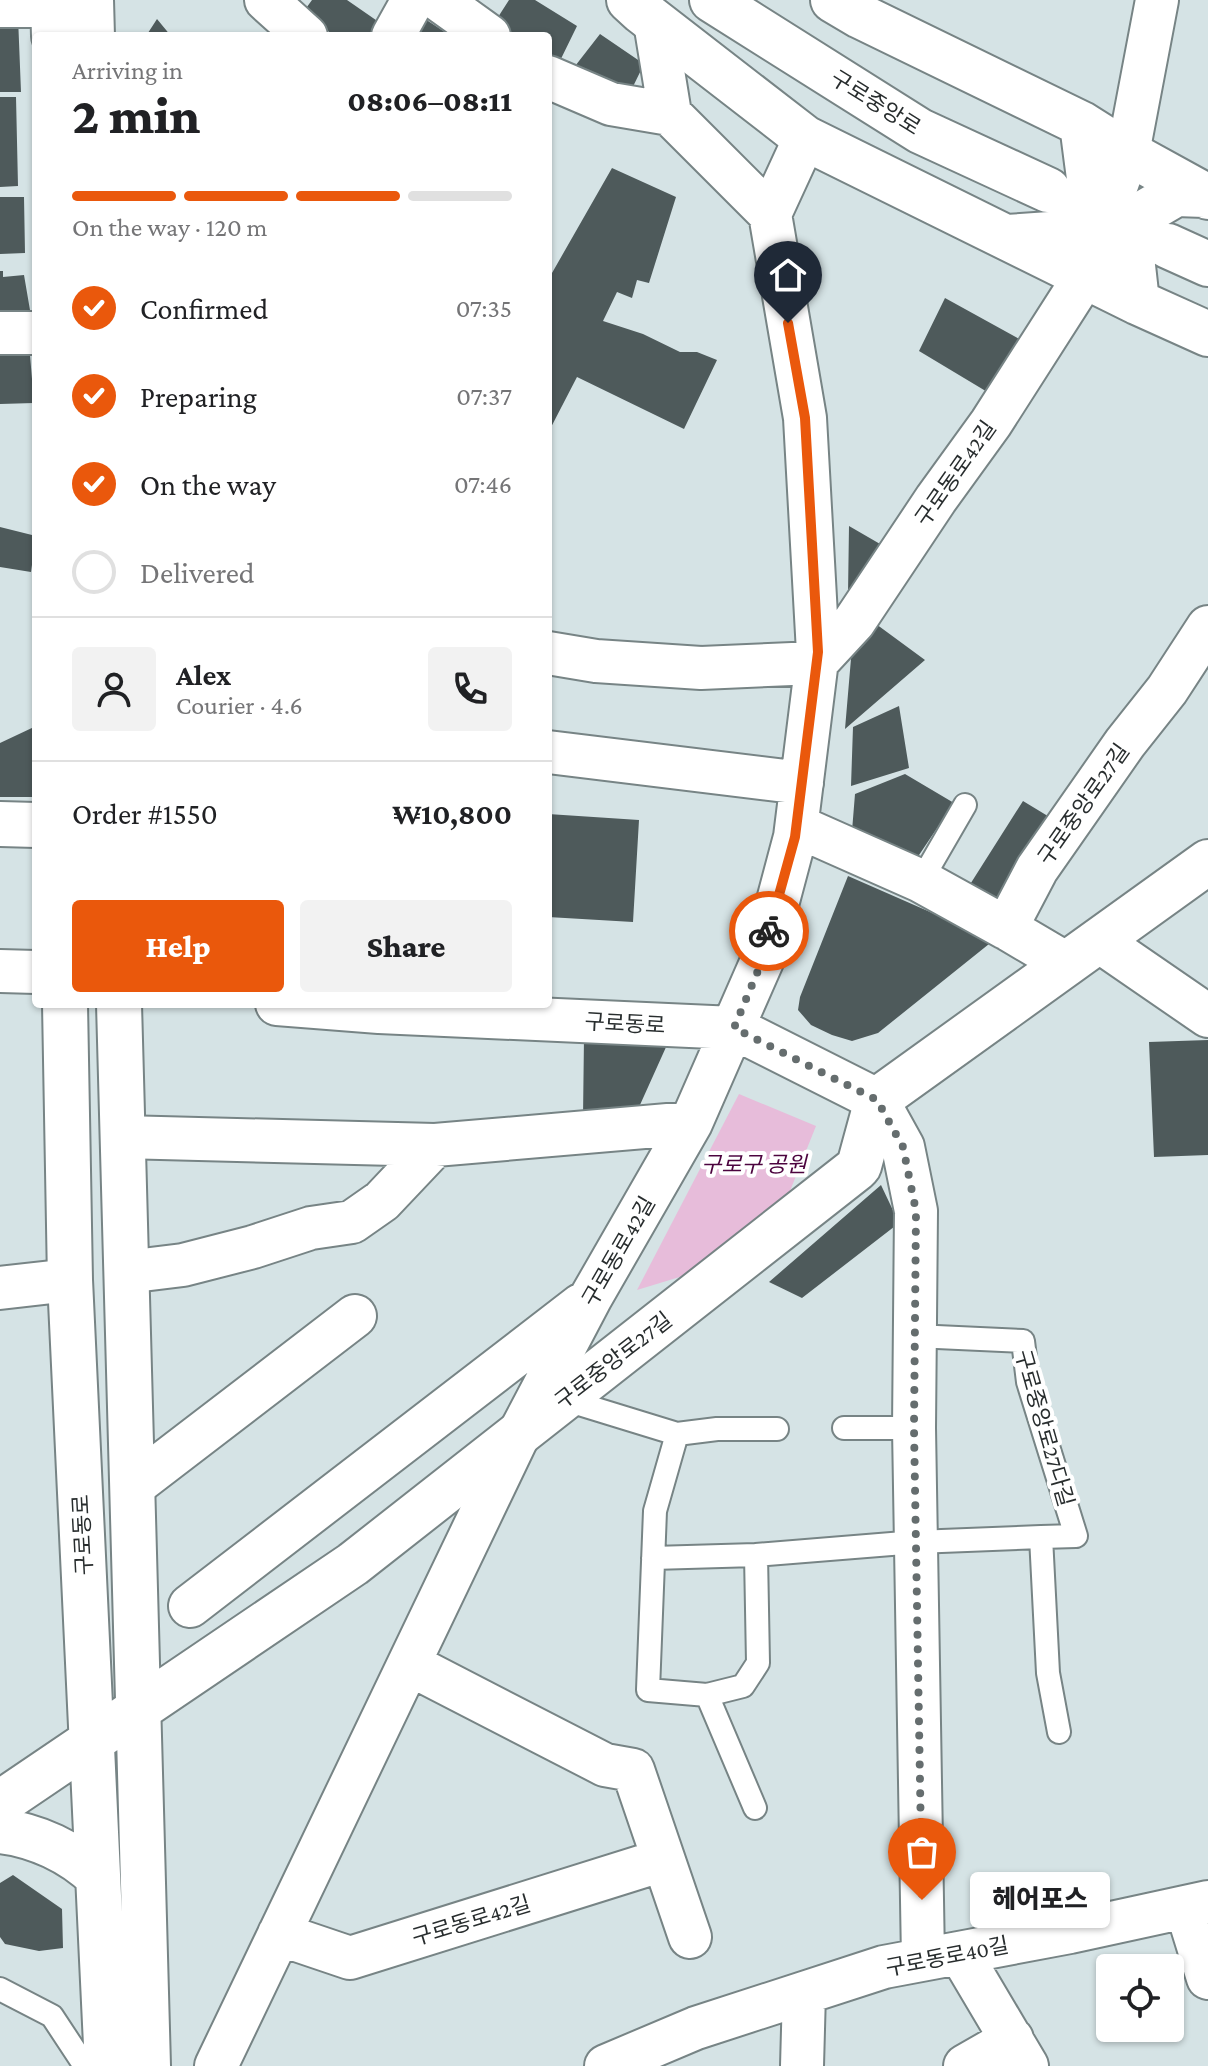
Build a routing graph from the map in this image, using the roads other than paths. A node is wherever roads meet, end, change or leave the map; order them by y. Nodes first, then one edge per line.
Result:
1 (266, 0) edge
2 (413, 0) edge
3 (439, 0) edge
4 (712, 0) edge
5 (833, 0) edge
6 (1157, 0) edge
7 (0, 6) edge
8 (63, 10) edge
9 (642, 11) edge
10 (88, 32) edge
11 (302, 32) edge
12 (395, 32) edge
13 (483, 32) edge
14 (552, 79) edge
15 (670, 114) junction
16 (1082, 124) junction
17 (805, 138) junction
18 (1128, 153) junction
19 (1048, 190) dead end
20 (1207, 196) edge
21 (770, 214) junction
22 (1007, 237) junction
23 (1168, 246) dead end
24 (1208, 264) edge
25 (1085, 276) junction
26 (1137, 302) junction
27 (0, 333) edge
28 (32, 333) edge
29 (1208, 334) edge
30 (1208, 627) edge
31 (552, 654) edge
32 (816, 663) junction
33 (552, 752) edge
34 (802, 783) junction
35 (965, 805) dead end
36 (0, 824) edge
37 (32, 825) edge
38 (797, 826) junction
39 (1208, 862) edge
40 (921, 881) junction
41 (1006, 928) junction
42 (1083, 952) junction
43 (0, 971) edge
44 (32, 972) edge
45 (65, 1008) edge
46 (119, 1008) edge
47 (328, 1008) edge
48 (1208, 1016) edge
49 (734, 1028) junction
50 (877, 1100) junction
51 (691, 1123) junction
52 (122, 1137) junction
53 (435, 1145) junction
54 (126, 1272) junction
55 (70, 1280) junction
56 (0, 1288) edge
57 (591, 1297) junction
58 (355, 1316) dead end
59 (915, 1336) junction
60 (563, 1399) junction
61 (844, 1428) dead end
62 (914, 1428) junction
63 (777, 1429) dead end
64 (519, 1434) junction
65 (677, 1434) junction
66 (132, 1487) junction
67 (1041, 1537) junction
68 (916, 1542) junction
69 (756, 1555) junction
70 (653, 1558) junction
71 (190, 1606) dead end
72 (409, 1664) junction
73 (707, 1695) junction
74 (116, 1725) junction
75 (1059, 1732) dead end
76 (0, 1803) edge
77 (755, 1808) dead end
78 (0, 1831) edge
79 (663, 1860) junction
80 (98, 1877) junction
81 (1197, 1904) edge
82 (279, 1934) junction
83 (690, 1937) dead end
84 (941, 1956) junction
85 (1208, 1978) edge
86 (0, 1989) edge
87 (804, 1993) junction
88 (1020, 2053) edge
89 (98, 2062) edge
90 (148, 2066) edge
91 (216, 2066) edge
92 (606, 2066) edge
93 (802, 2066) edge
94 (965, 2066) edge

1 - 11 street
2 - 12 street
3 - 13 street
4 - 19 street, 구로중앙로
5 - 16 street
6 - 18 street, 구로동로42길
7 - 8 street
8 - 10 street
9 - 15 street
9 - 17 street
14 - 15 street
15 - 21 street
16 - 18 street
16 - 22 street
17 - 21 street
17 - 22 street
18 - 20 street
18 - 25 street, 구로동로42길
20 - 26 street
21 - 32 street, 구로동로42길
22 - 25 street
23 - 24 street
25 - 26 street
25 - 32 street, 구로동로42길
26 - 29 street
27 - 28 street
30 - 41 street, 구로중앙로27길
31 - 32 street
32 - 34 street, 구로동로42길
33 - 34 street
34 - 38 street, 구로동로42길
35 - 40 lane
36 - 37 street
38 - 40 street
38 - 49 street, 구로동로42길
39 - 42 street
40 - 41 street
41 - 42 street
42 - 48 street
42 - 50 street
43 - 44 street
45 - 55 street, 구로동로
46 - 52 street, 구로동로
47 - 49 street, 구로동로
49 - 50 street
49 - 51 street, 구로동로42길
50 - 59 street
50 - 60 street, 구로중앙로27길
51 - 53 street
51 - 57 street, 구로동로42길
52 - 53 street
52 - 54 street, 구로동로
53 - 54 street
54 - 66 street, 구로동로
55 - 56 street
55 - 74 street, 구로동로
57 - 64 street, 구로동로42길
57 - 71 street
58 - 66 street
59 - 62 street
59 - 67 lane, 구로중앙로27다길
60 - 64 street, 구로중앙로27길
60 - 65 lane
61 - 62 lane
62 - 68 street
63 - 65 lane
64 - 72 street, 구로동로42길
64 - 74 street, 구로중앙로27길
65 - 70 lane
66 - 74 street, 구로동로
67 - 68 lane, 구로중앙로27다길
67 - 75 lane, 구로중앙로27다길
68 - 69 lane, 구로중앙로27다길
68 - 84 street
69 - 70 lane
69 - 73 lane
70 - 73 lane
72 - 79 street
72 - 82 street, 구로동로42길
73 - 77 lane
74 - 76 street, 구로중앙로27길
74 - 80 street, 구로동로
74 - 90 street, 구로동로
78 - 80 street
79 - 82 street, 구로동로42길
79 - 83 street
80 - 89 street, 구로동로
81 - 84 street, 구로동로40길
81 - 85 street, 구로동로40길
82 - 91 street, 구로동로42길
84 - 87 street, 구로동로40길
84 - 88 street
86 - 89 lane
87 - 92 street, 구로동로40길
87 - 93 street
88 - 94 street

